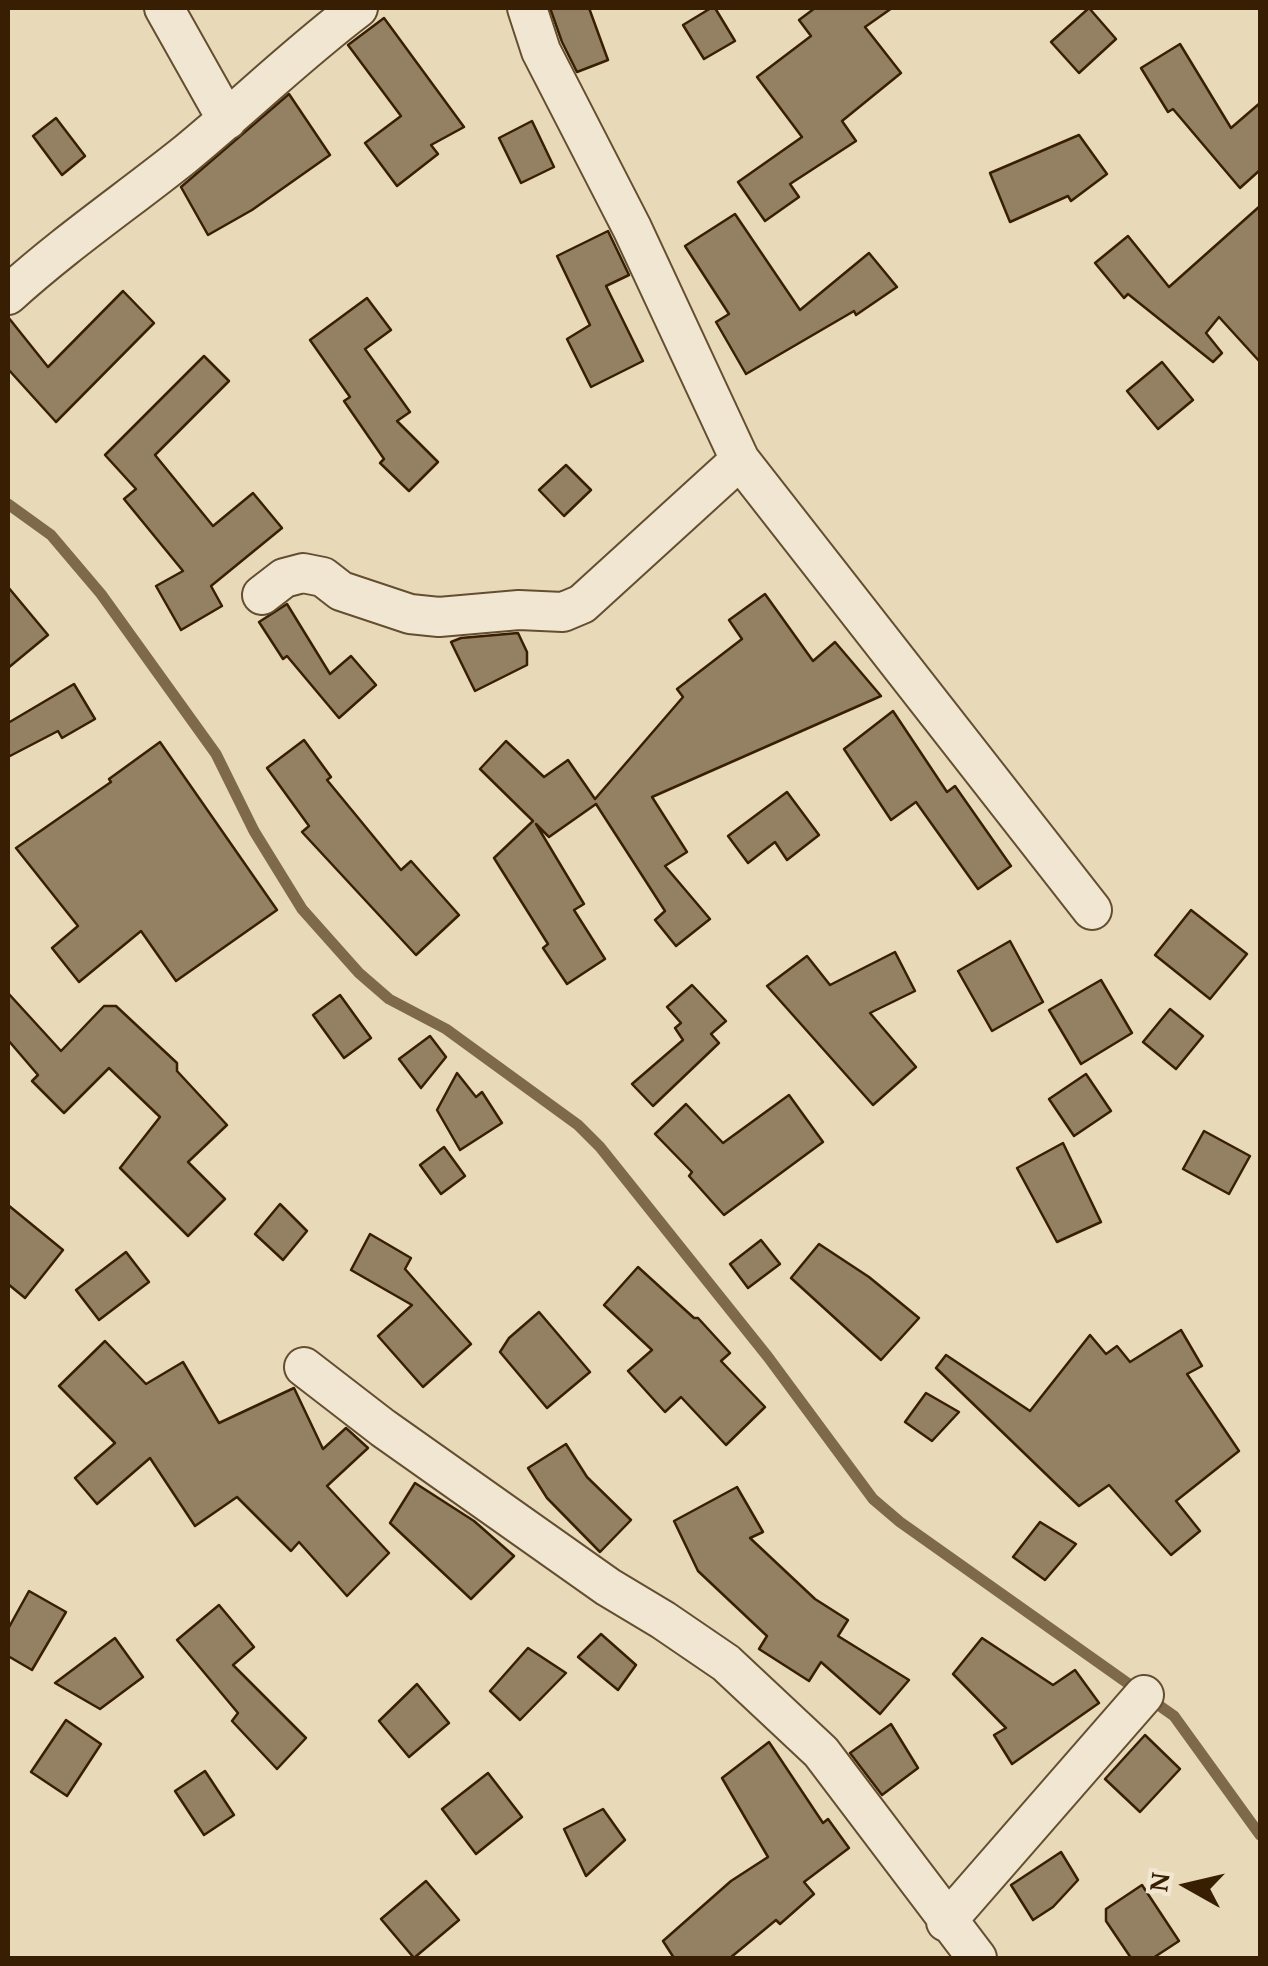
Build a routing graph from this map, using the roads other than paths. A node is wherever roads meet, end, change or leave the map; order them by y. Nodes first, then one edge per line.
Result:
1 (164, 8) edge
2 (358, 8) edge
3 (527, 8) edge
4 (227, 120) junction
5 (8, 295) edge
6 (740, 460) junction
7 (262, 595) dead end
8 (1092, 910) dead end
9 (304, 1367) dead end
10 (1144, 1695) dead end
11 (946, 1922) junction
12 (977, 1958) edge

1 - 4 street
2 - 4 street
3 - 6 street
4 - 5 street
6 - 7 street
6 - 8 street
9 - 11 street
10 - 11 street
11 - 12 street

